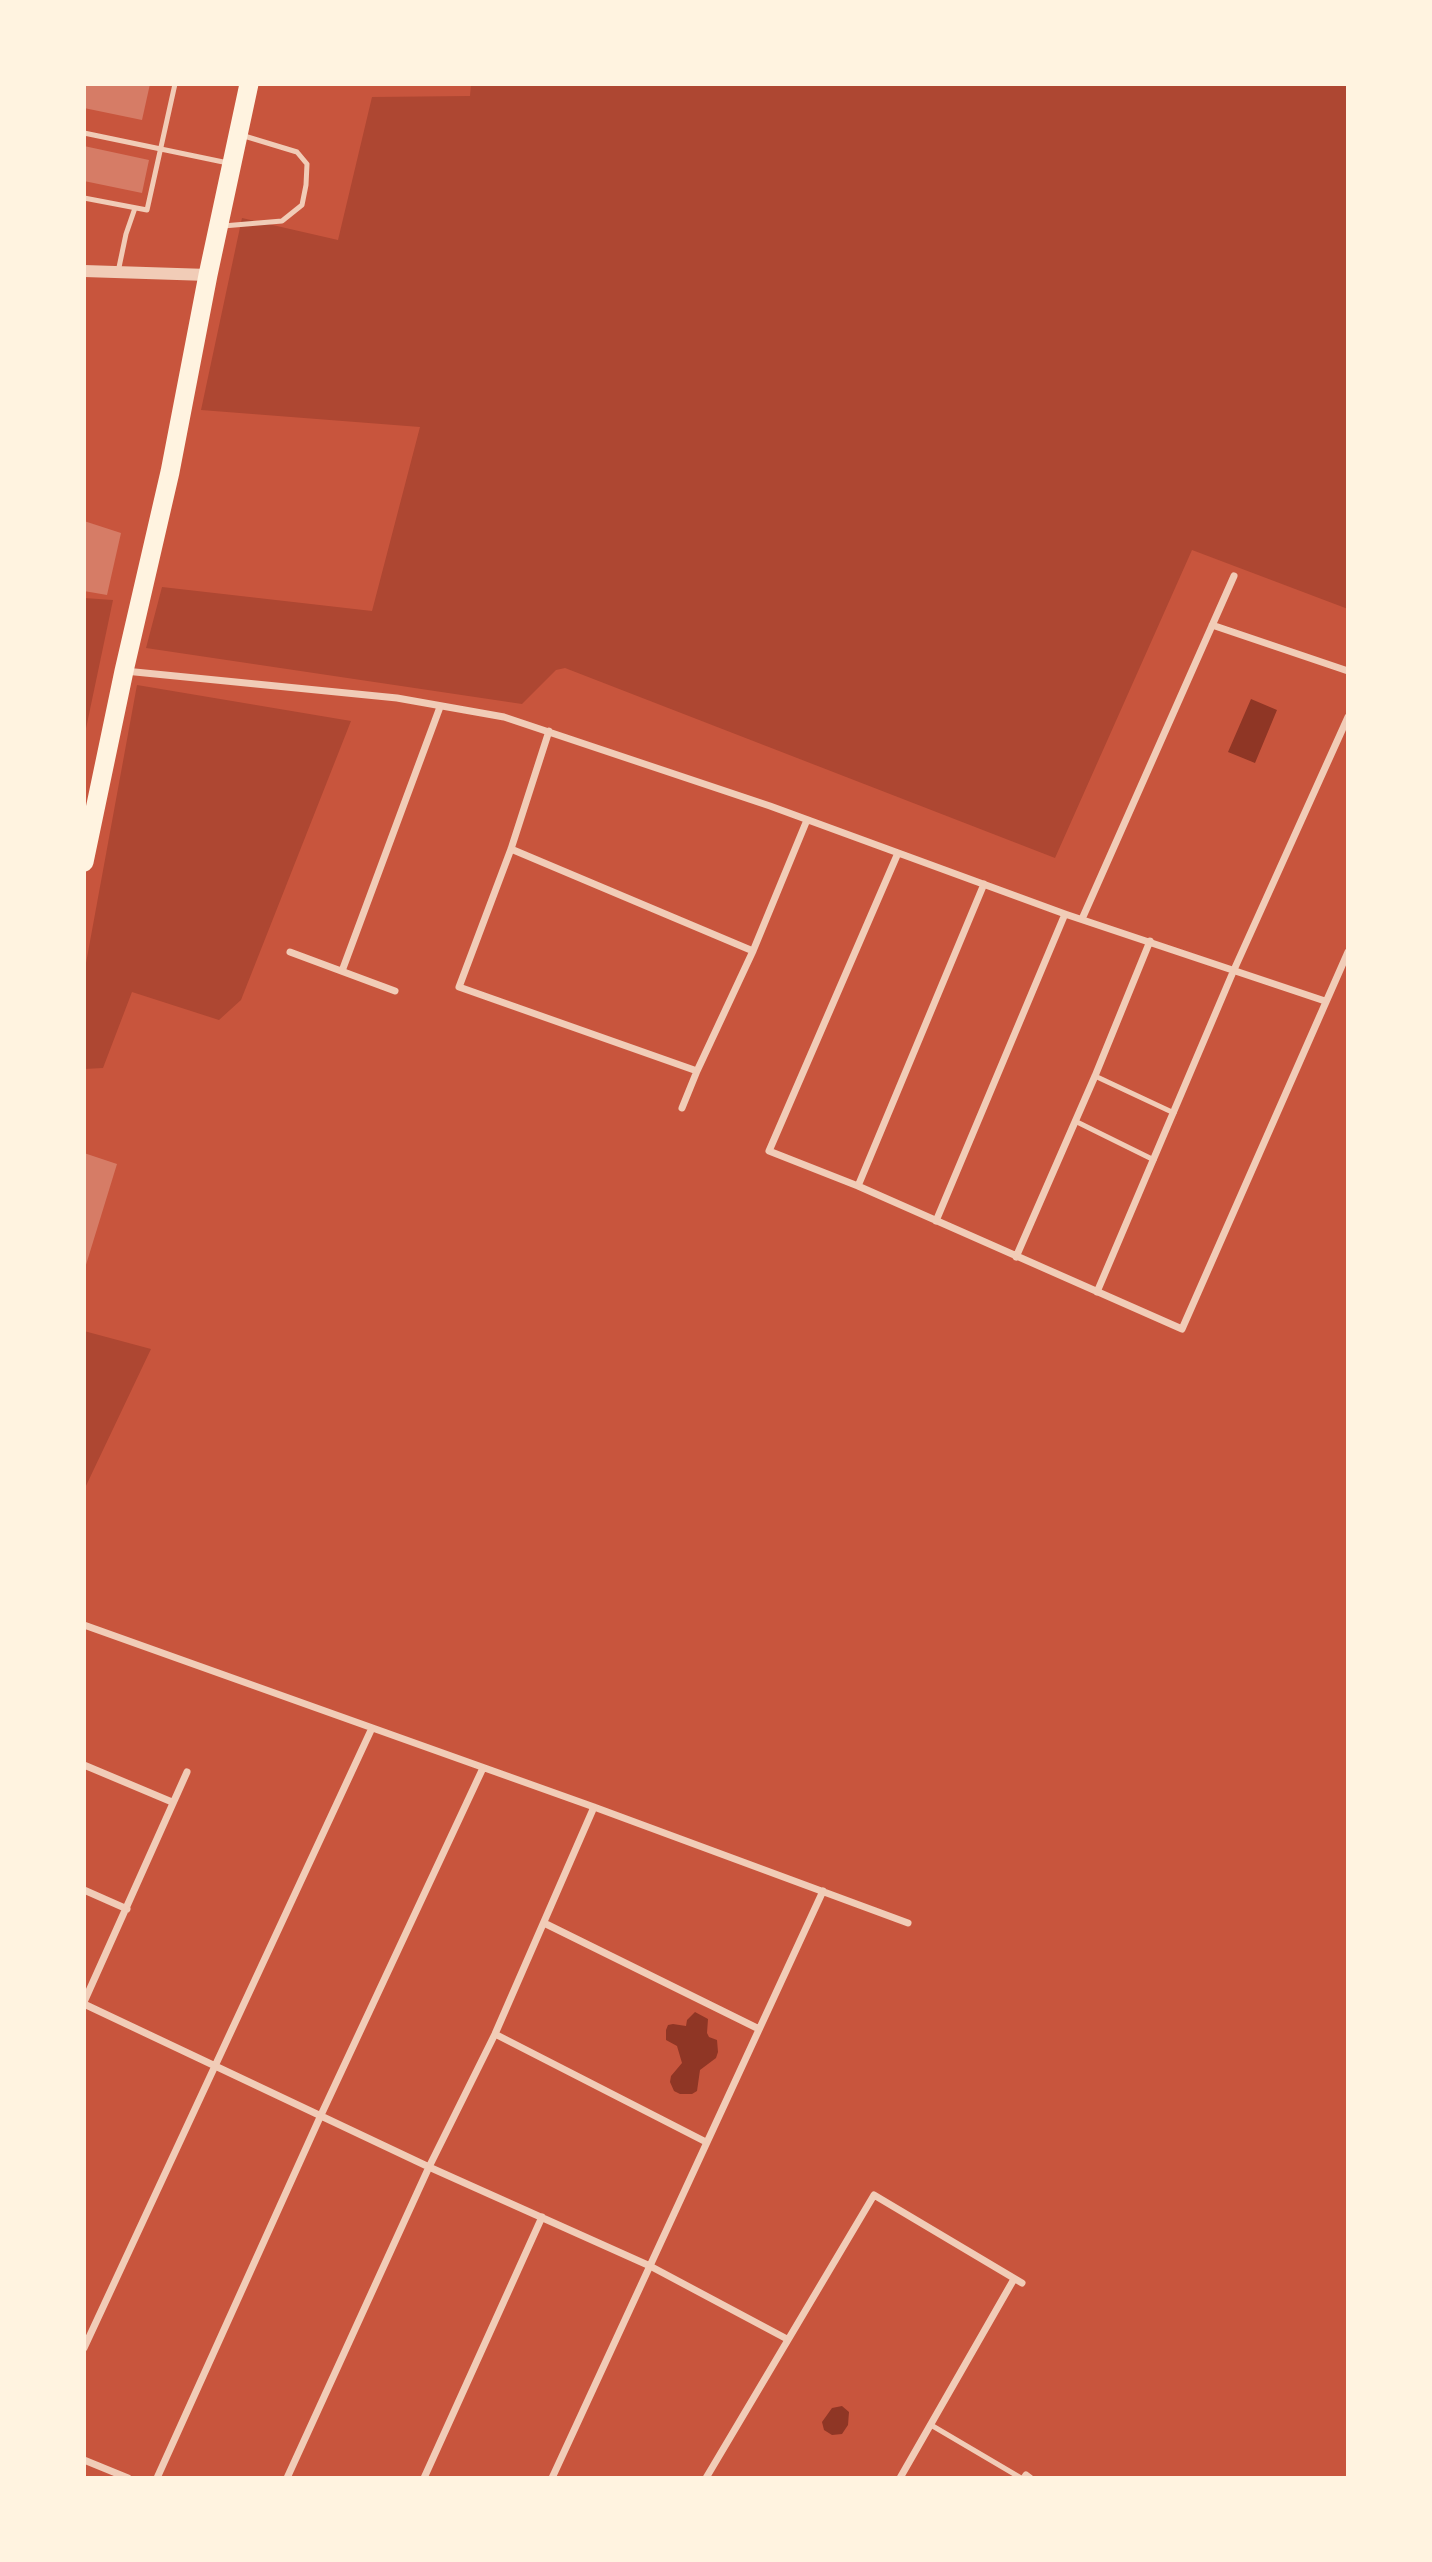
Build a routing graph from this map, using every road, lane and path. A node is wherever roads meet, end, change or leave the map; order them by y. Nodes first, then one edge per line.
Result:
1 (175, 84) edge
2 (248, 84) edge
3 (84, 133) edge
4 (238, 134) junction
5 (160, 150) junction
6 (232, 164) junction
7 (84, 198) edge
8 (135, 208) junction
9 (219, 227) junction
10 (84, 271) edge
11 (118, 272) junction
12 (208, 275) junction
13 (1234, 576) dead end
14 (1212, 625) junction
15 (124, 671) junction
16 (1348, 671) edge
17 (440, 707) junction
18 (1348, 717) edge
19 (549, 731) junction
20 (807, 820) junction
21 (511, 849) junction
22 (898, 853) junction
23 (84, 862) edge
24 (984, 884) junction
25 (1065, 914) junction
26 (1082, 919) junction
27 (1150, 941) junction
28 (753, 951) junction
29 (290, 952) dead end
30 (1348, 952) edge
31 (342, 971) junction
32 (1233, 972) junction
33 (395, 991) dead end
34 (1325, 1001) junction
35 (697, 1071) junction
36 (1095, 1076) junction
37 (682, 1108) dead end
38 (1174, 1113) junction
39 (1075, 1121) junction
40 (1154, 1160) junction
41 (858, 1186) junction
42 (936, 1221) junction
43 (1016, 1256) junction
44 (1097, 1292) junction
45 (84, 1625) edge
46 (372, 1728) junction
47 (84, 1765) edge
48 (483, 1768) junction
49 (187, 1772) dead end
50 (172, 1802) junction
51 (594, 1807) junction
52 (84, 1890) edge
53 (823, 1891) junction
54 (127, 1909) junction
55 (544, 1923) junction
56 (908, 1923) dead end
57 (84, 2003) edge
58 (759, 2029) junction
59 (495, 2034) junction
60 (214, 2064) junction
61 (321, 2115) junction
62 (706, 2142) junction
63 (429, 2167) junction
64 (542, 2217) junction
65 (650, 2266) junction
66 (788, 2339) junction
67 (84, 2348) edge
68 (931, 2425) junction
69 (84, 2460) edge
70 (128, 2478) edge
71 (157, 2478) edge
72 (287, 2478) edge
73 (424, 2478) edge
74 (551, 2478) edge
75 (706, 2478) edge
76 (900, 2478) edge
77 (1023, 2478) edge
78 (1030, 2478) edge

1 - 5 lane
2 - 4 highway
3 - 5 lane
4 - 6 highway
4 - 9 lane
5 - 6 lane
5 - 8 lane
6 - 9 highway
7 - 8 lane
8 - 11 lane
9 - 12 highway
10 - 11 street
11 - 12 street
12 - 15 highway
13 - 14 street
14 - 16 street
14 - 26 street
15 - 17 street
15 - 23 highway
17 - 19 street
17 - 31 street
18 - 32 street
19 - 20 street
19 - 21 street
20 - 22 street
20 - 28 street
21 - 28 street
21 - 35 street
22 - 24 street
22 - 41 street
24 - 25 street
24 - 41 street
25 - 26 street
25 - 42 street
26 - 27 street
27 - 32 street
27 - 36 street
28 - 35 street
29 - 31 street
30 - 34 street
31 - 33 street
32 - 34 street
32 - 38 street
34 - 44 street
35 - 37 street
36 - 38 lane
36 - 39 street
38 - 40 street
39 - 40 lane
39 - 43 street
40 - 44 street
41 - 42 street
42 - 43 street
43 - 44 street
45 - 46 street
46 - 48 street
46 - 60 street
47 - 50 street
48 - 51 street
48 - 61 street
49 - 50 street
50 - 54 street
51 - 53 street
51 - 55 street
52 - 54 street
53 - 56 street
53 - 58 street
54 - 57 street
55 - 58 street
55 - 59 street
57 - 60 street
58 - 62 street
59 - 62 street
59 - 63 street
60 - 61 street
60 - 67 street
61 - 63 street
61 - 71 street
62 - 65 street
63 - 64 street
63 - 72 street
64 - 65 street
64 - 73 street
65 - 66 street
65 - 74 street
66 - 68 street
66 - 75 street
68 - 76 street
68 - 77 lane
69 - 70 street
77 - 78 street

